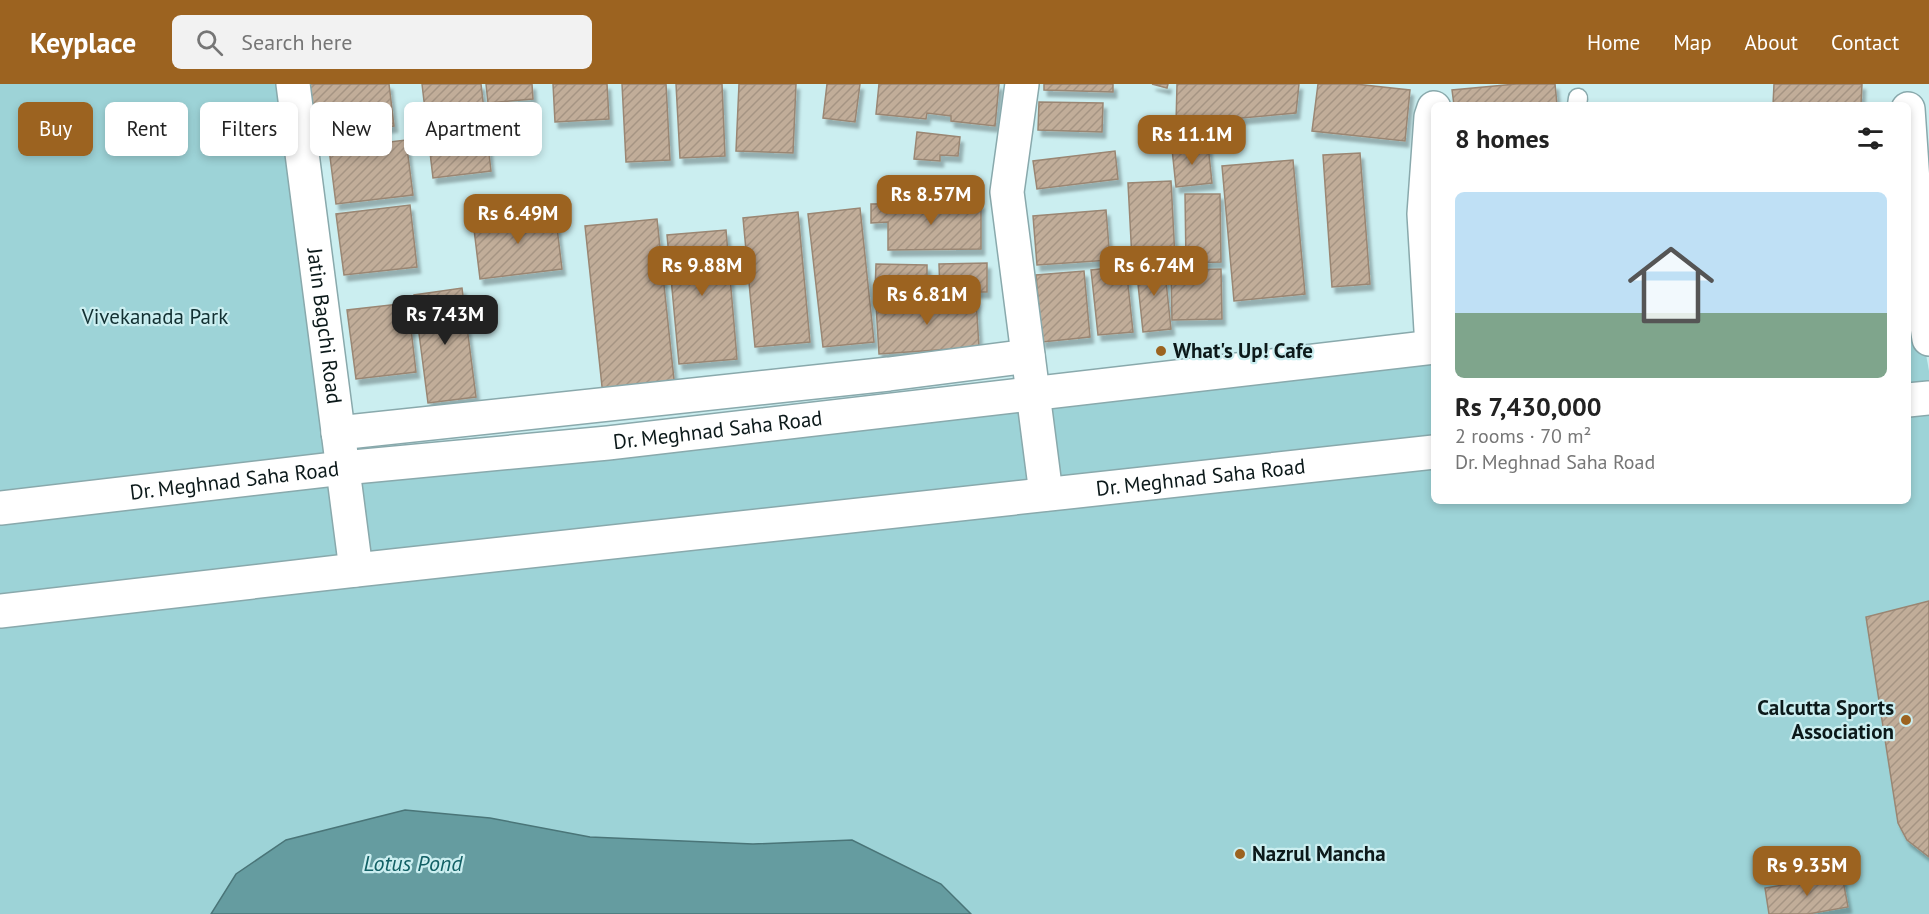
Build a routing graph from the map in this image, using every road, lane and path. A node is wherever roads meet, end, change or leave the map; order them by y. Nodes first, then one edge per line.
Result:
1 (292, 84) edge
2 (1022, 84) edge
3 (1441, 84) edge
4 (1905, 84) edge
5 (1436, 102) edge
6 (1907, 102) edge
7 (1431, 117) edge
8 (1911, 155) edge
9 (1431, 156) edge
10 (1919, 282) edge
11 (1431, 317) edge
12 (1929, 339) edge
13 (1431, 347) edge
14 (1028, 356) junction
15 (1032, 394) junction
16 (1929, 398) edge
17 (1911, 400) edge
18 (338, 433) junction
19 (1431, 452) edge
20 (343, 468) junction
21 (1046, 494) junction
22 (0, 508) edge
23 (356, 570) junction
24 (0, 611) edge

1 - 18 street, Jatin Bagchi Road
2 - 14 street
3 - 5 street
4 - 6 street
7 - 9 street
8 - 10 street
9 - 11 street
10 - 12 street
13 - 15 street, Dr. Meghnad Saha Road
14 - 15 street
14 - 18 street
15 - 20 street, Dr. Meghnad Saha Road
15 - 21 street
16 - 17 street
18 - 20 street, Jatin Bagchi Road
19 - 21 street, Dr. Meghnad Saha Road
20 - 22 street, Dr. Meghnad Saha Road
20 - 23 street, Jatin Bagchi Road
21 - 23 street, Dr. Meghnad Saha Road
23 - 24 street, Dr. Meghnad Saha Road

